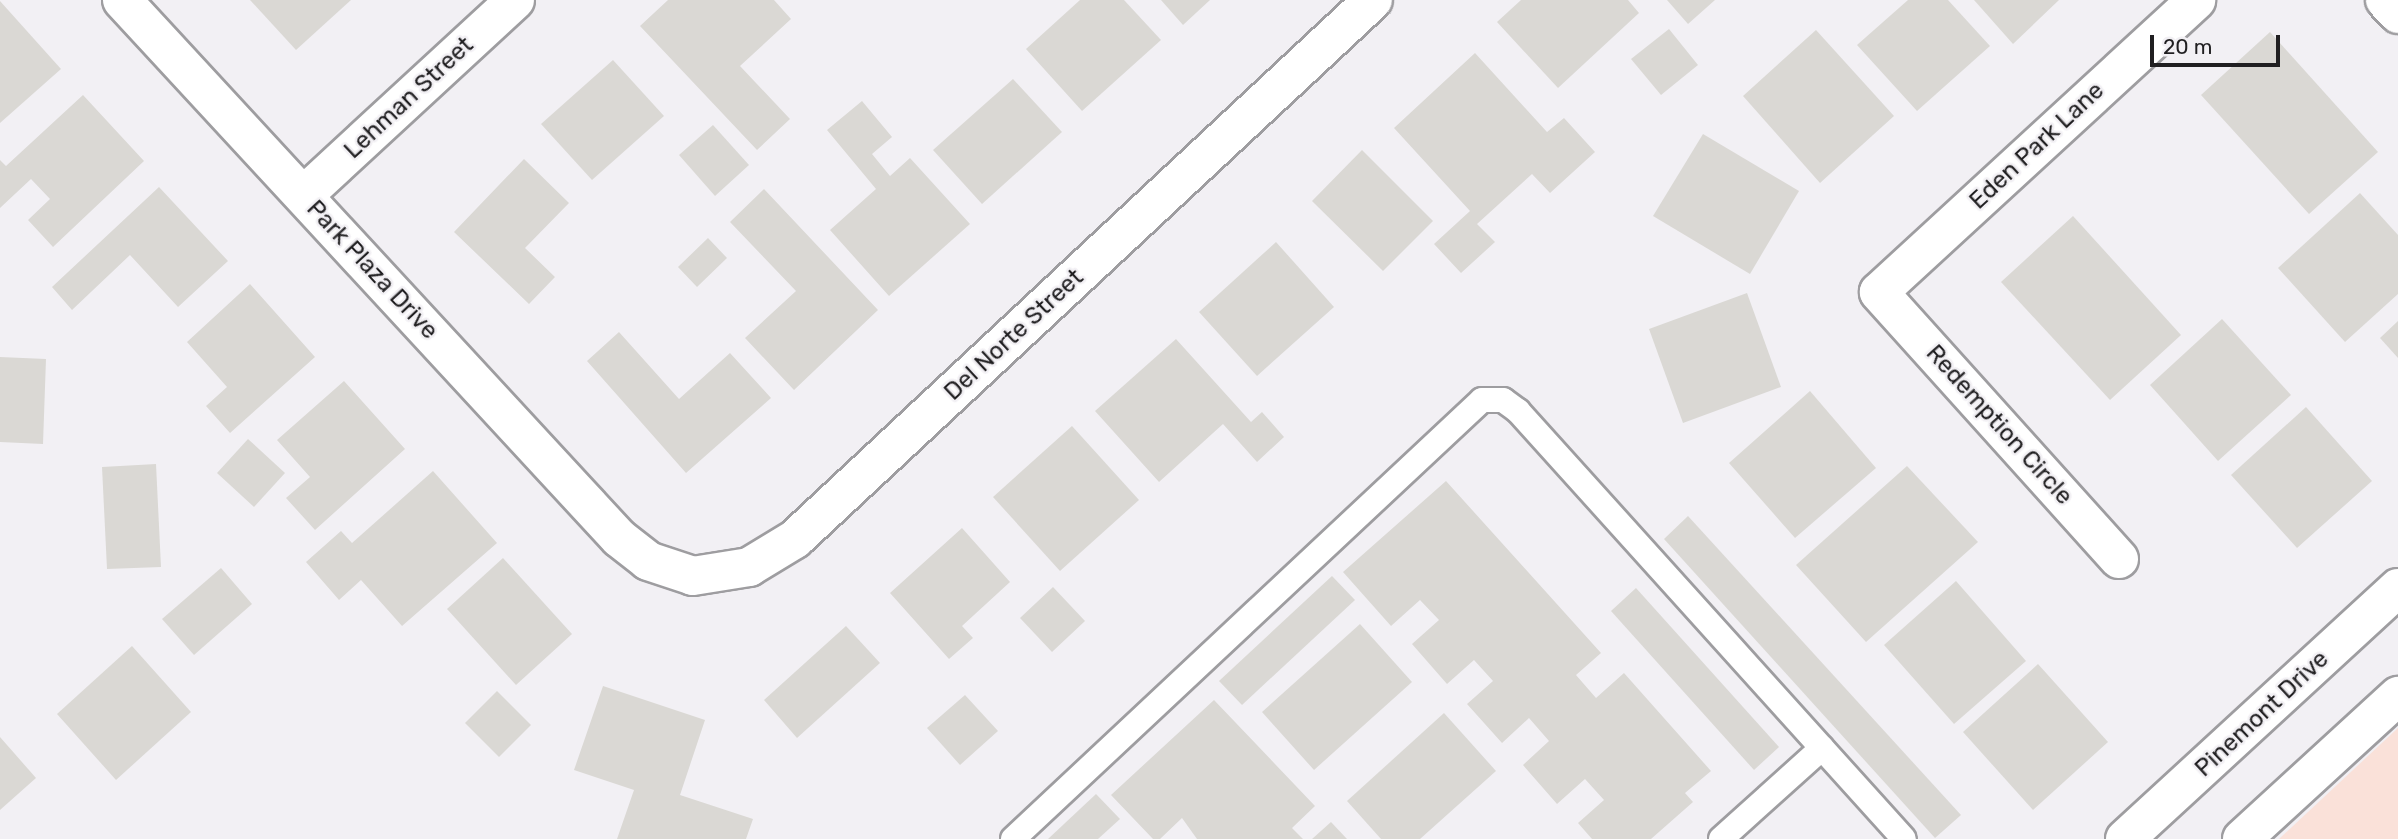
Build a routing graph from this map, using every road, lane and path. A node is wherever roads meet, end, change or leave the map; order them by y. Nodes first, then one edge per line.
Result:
1 (122, 0) edge
2 (515, 0) edge
3 (1373, 0) edge
4 (2196, 0) edge
5 (2385, 0) edge
6 (2398, 14) edge
7 (304, 195) junction
8 (1879, 292) joint
9 (622, 540) joint
10 (2119, 559) dead end
11 (2398, 588) edge
12 (2398, 696) edge
13 (1822, 748) junction
14 (1013, 839) edge
15 (1721, 839) edge
16 (1904, 839) edge
17 (2125, 839) edge
18 (2242, 839) edge

1 - 7 street, Park Plaza Drive
2 - 7 street, Lehman Street
3 - 9 street, Del Norte Street
4 - 8 street, Eden Park Lane
5 - 6 street
7 - 9 street, Park Plaza Drive
8 - 10 street, Redemption Circle
11 - 17 street, Pinemont Drive
12 - 18 street
13 - 14 lane
13 - 15 lane
13 - 16 lane

